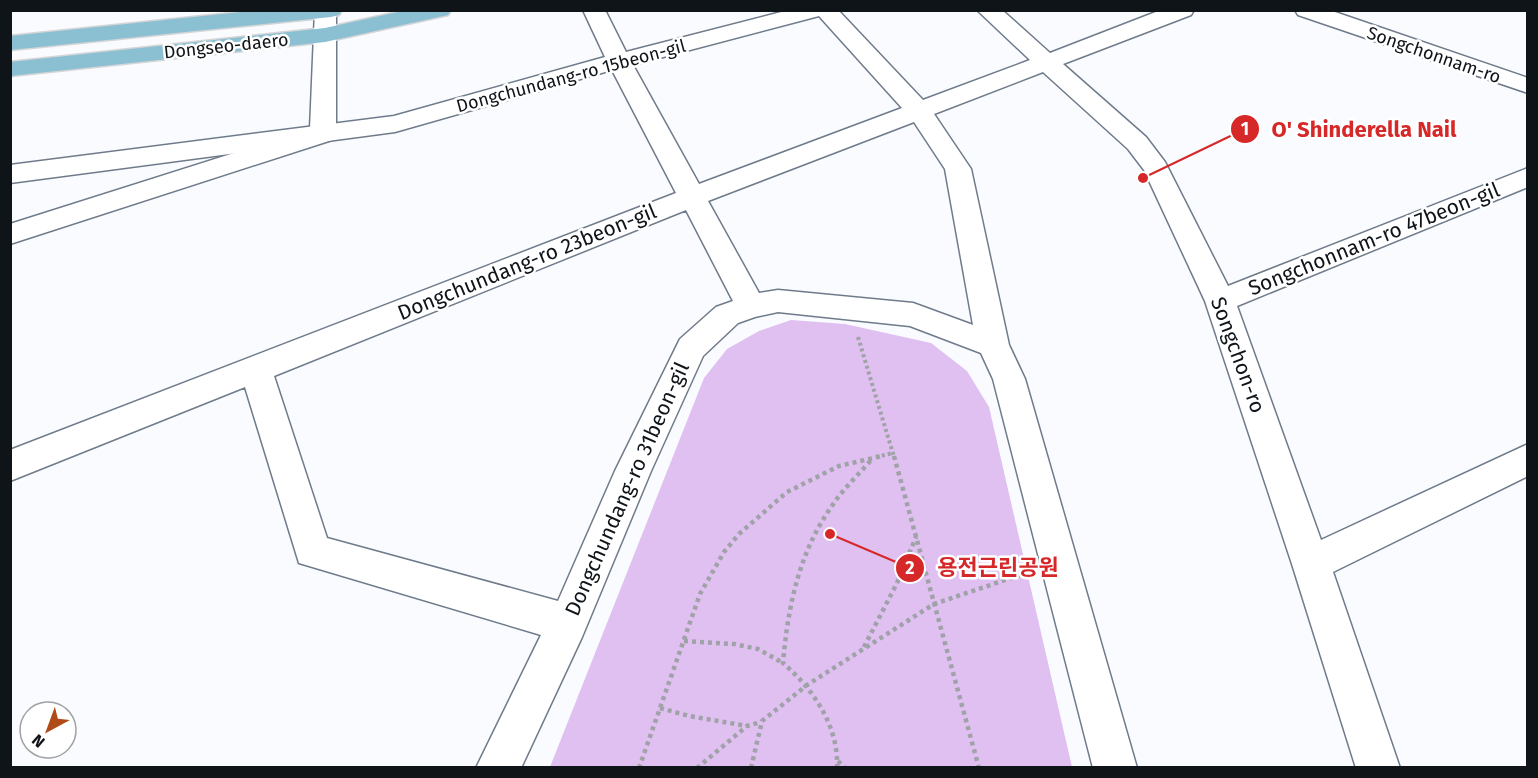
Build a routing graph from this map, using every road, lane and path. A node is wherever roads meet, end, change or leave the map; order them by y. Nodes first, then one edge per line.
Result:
1 (440, 10) edge
2 (594, 10) edge
3 (817, 10) edge
4 (825, 10) edge
5 (988, 10) edge
6 (1183, 10) edge
7 (1306, 10) edge
8 (326, 17) edge
9 (10, 43) edge
10 (619, 61) junction
11 (1045, 63) junction
12 (10, 69) edge
13 (1527, 86) edge
14 (919, 111) junction
15 (323, 134) junction
16 (10, 174) edge
17 (1527, 177) edge
18 (693, 197) junction
19 (10, 234) edge
20 (1220, 301) junction
21 (751, 306) junction
22 (857, 333) dead end
23 (993, 345) junction
24 (256, 369) junction
25 (893, 453) junction
26 (873, 458) junction
27 (1527, 459) edge
28 (10, 466) edge
29 (916, 537) junction
30 (1311, 564) junction
31 (1034, 571) dead end
32 (934, 604) junction
33 (568, 622) junction
34 (684, 641) junction
35 (863, 648) junction
36 (783, 663) junction
37 (807, 685) junction
38 (660, 708) junction
39 (762, 721) junction
40 (747, 726) junction
41 (838, 760) junction
42 (498, 768) edge
43 (639, 768) edge
44 (697, 768) edge
45 (751, 768) edge
46 (837, 768) edge
47 (845, 768) edge
48 (979, 768) edge
49 (1115, 768) edge
50 (1378, 768) edge

1 - 8 main road, Dongseo-daero
2 - 10 street
3 - 10 street, Dongchundang-ro 15beon-gil
4 - 14 street
5 - 11 street, Songchon-ro
6 - 11 street
7 - 13 street, Songchonnam-ro
8 - 9 main road, Dongseo-daero
8 - 12 main road, Dongseo-daero
8 - 15 street
10 - 15 street, Dongchundang-ro 15beon-gil
10 - 18 street
11 - 14 street, Dongchundang-ro 23beon-gil
11 - 20 street, Songchon-ro
14 - 18 street, Dongchundang-ro 23beon-gil
14 - 23 street
15 - 16 street, Dongchundang-ro 15beon-gil
15 - 19 street, Dongchundang-ro 15beon-gil
17 - 20 street, Songchonnam-ro 47beon-gil
18 - 21 street
18 - 24 street, Dongchundang-ro 23beon-gil
20 - 30 street, Songchon-ro
21 - 23 street, Dongchundang-ro 31beon-gil
21 - 33 street, Dongchundang-ro 31beon-gil
22 - 25 path
23 - 49 street
24 - 28 street, Dongchundang-ro 23beon-gil
24 - 33 street
25 - 26 path
25 - 29 path
26 - 34 path
26 - 36 path
27 - 30 street
29 - 32 path
29 - 35 path
30 - 50 street, Songchon-ro
31 - 32 path
32 - 35 path
32 - 48 path
33 - 42 street, Dongchundang-ro 31beon-gil
34 - 36 path
34 - 38 path
35 - 37 path
36 - 37 path
37 - 39 path
37 - 41 path
38 - 40 path
38 - 43 path
39 - 40 path
39 - 45 path
40 - 44 path
41 - 46 path
41 - 47 path

